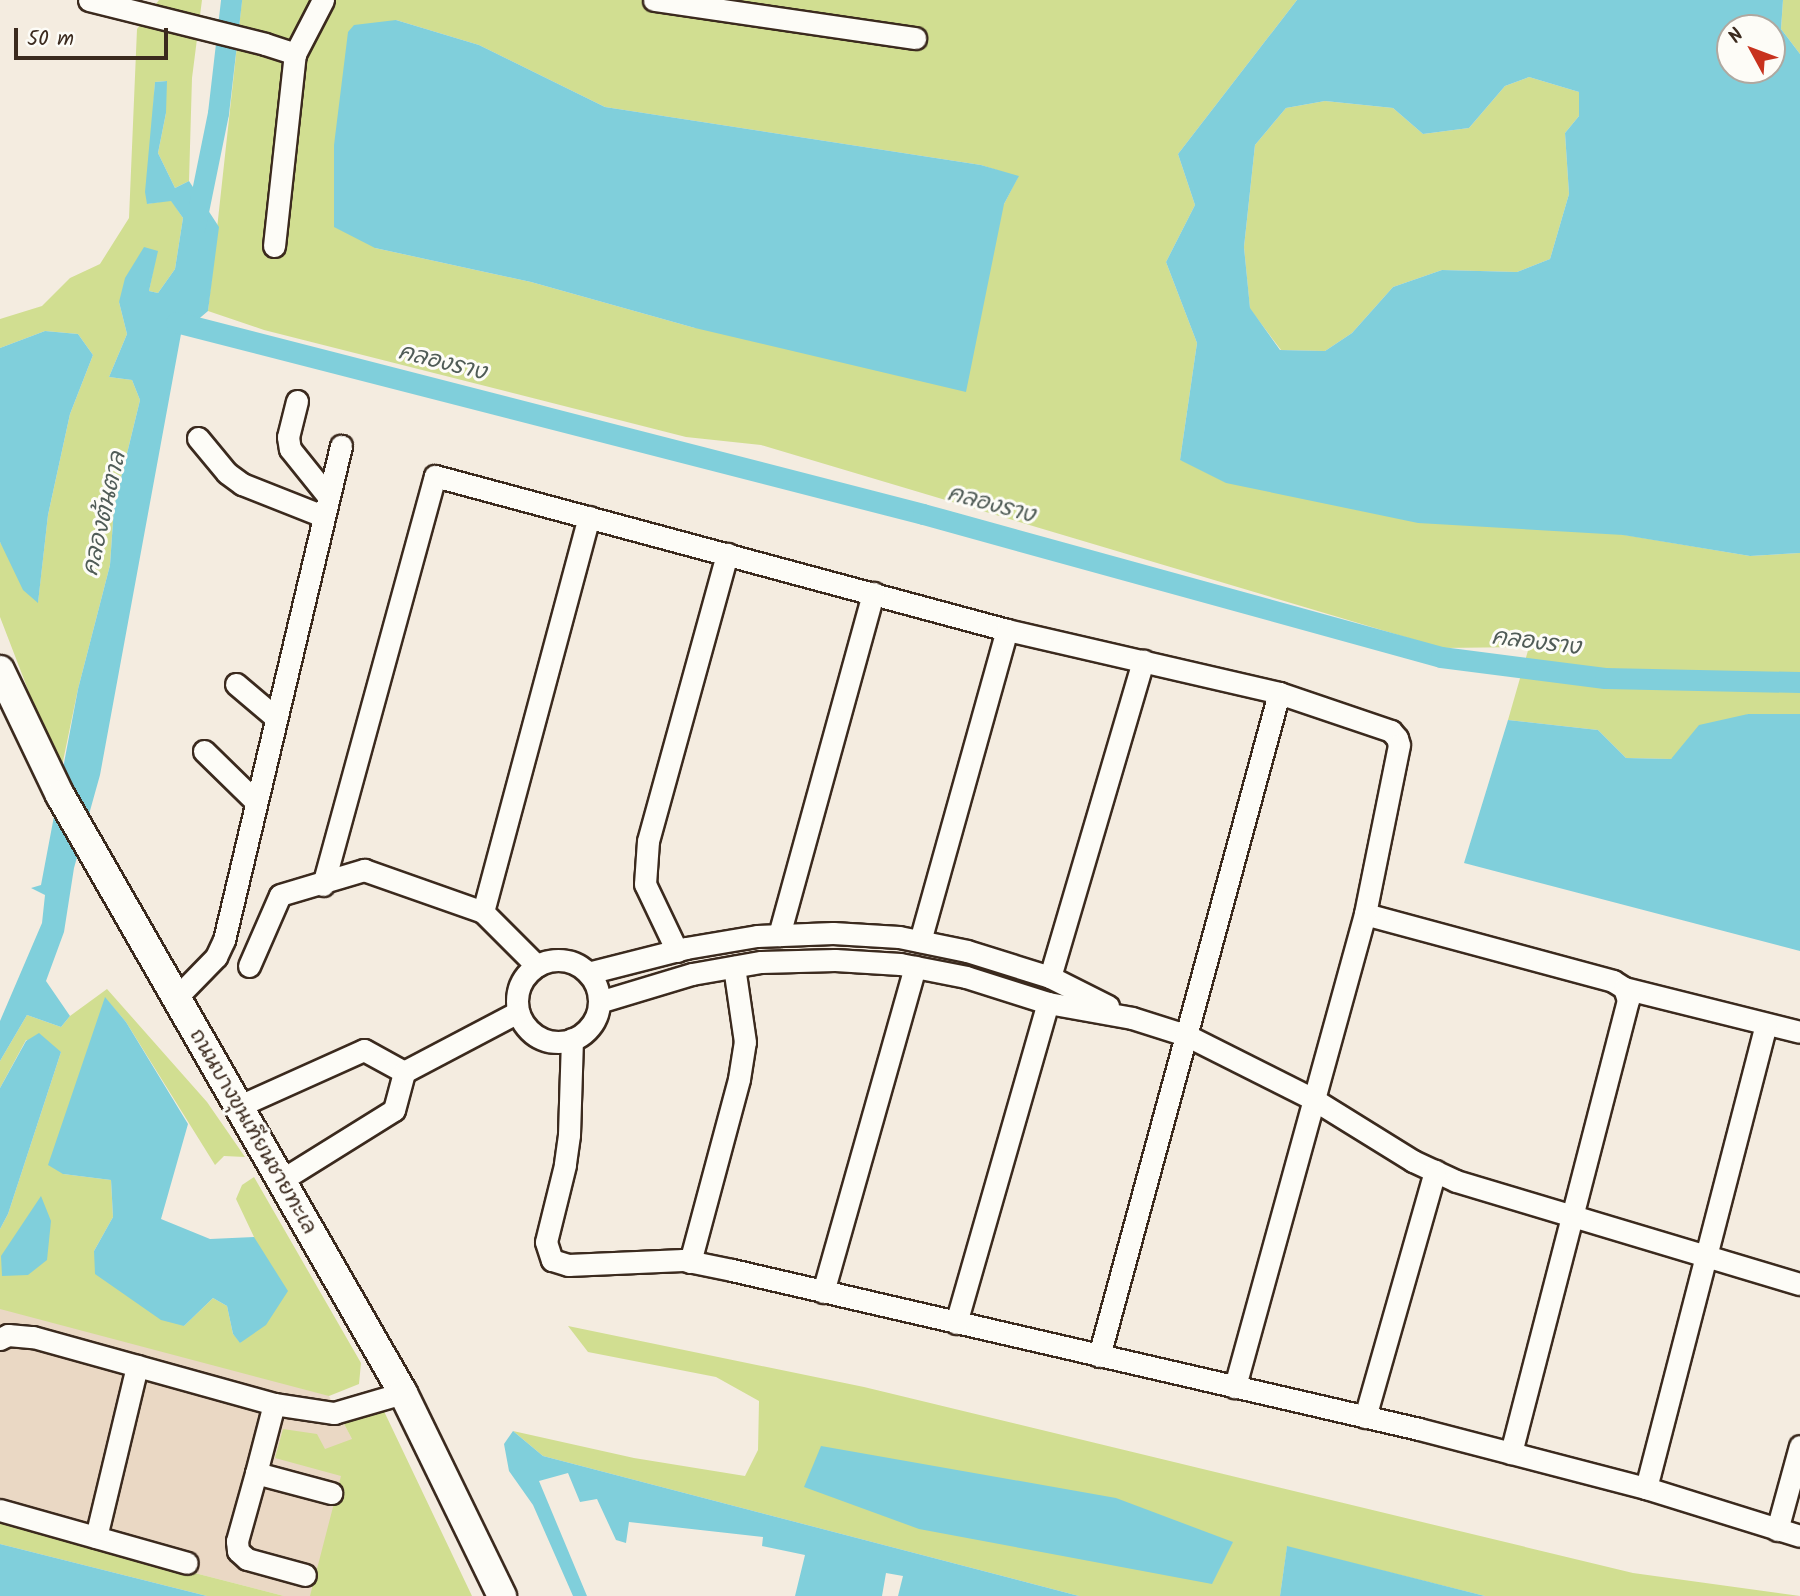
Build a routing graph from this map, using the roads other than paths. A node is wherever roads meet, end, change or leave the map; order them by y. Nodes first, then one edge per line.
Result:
1 (89, 0) edge
2 (323, 0) edge
3 (654, 0) edge
4 (915, 38) dead end
5 (295, 54) junction
6 (274, 246) dead end
7 (297, 401) dead end
8 (198, 438) dead end
9 (341, 446) dead end
10 (327, 495) junction
11 (323, 516) junction
12 (589, 517) junction
13 (727, 554) junction
14 (873, 593) junction
15 (1007, 630) junction
16 (1143, 660) junction
17 (0, 670) edge
18 (236, 684) dead end
19 (1279, 693) junction
20 (275, 717) junction
21 (204, 751) dead end
22 (256, 802) junction
23 (323, 885) junction
24 (483, 912) junction
25 (1365, 914) junction
26 (779, 935) junction
27 (920, 941) junction
28 (677, 951) junction
29 (537, 965) junction
30 (249, 966) dead end
31 (734, 967) junction
32 (915, 967) junction
33 (588, 973) junction
34 (1050, 977) junction
35 (1624, 988) junction
36 (175, 999) junction
37 (598, 1002) junction
38 (1048, 1003) junction
39 (518, 1012) junction
40 (1132, 1018) junction
41 (1766, 1024) junction
42 (1800, 1032) edge
43 (1186, 1035) junction
44 (572, 1039) junction
45 (404, 1072) junction
46 (1312, 1099) junction
47 (237, 1107) junction
48 (1435, 1171) junction
49 (281, 1181) junction
50 (1573, 1215) junction
51 (1706, 1257) junction
52 (690, 1262) junction
53 (1800, 1284) edge
54 (823, 1292) junction
55 (957, 1323) junction
56 (0, 1339) edge
57 (1099, 1356) junction
58 (137, 1366) junction
59 (1236, 1387) junction
60 (403, 1393) junction
61 (274, 1404) junction
62 (1365, 1417) junction
63 (1800, 1446) edge
64 (1511, 1453) junction
65 (256, 1473) junction
66 (1646, 1488) junction
67 (331, 1493) dead end
68 (0, 1510) edge
69 (1777, 1530) junction
70 (1800, 1536) edge
71 (96, 1537) junction
72 (187, 1563) dead end
73 (305, 1575) dead end
74 (502, 1596) edge

1 - 5 street
2 - 5 street
3 - 4 street
5 - 6 street
7 - 10 street
8 - 11 street
9 - 10 street
10 - 11 street
11 - 20 street
12 - 13 street
12 - 23 street
12 - 24 street
13 - 14 street
13 - 28 street
14 - 15 street
14 - 26 street
15 - 16 street
15 - 27 street
16 - 19 street
16 - 34 street
17 - 36 main road, ถนนบางขุนเทียนชายทะเล
18 - 20 street
19 - 25 street
19 - 43 street
20 - 22 street
21 - 22 street
22 - 36 street
23 - 24 street
23 - 30 street
24 - 29 street
25 - 35 street
25 - 46 street
26 - 27 street
26 - 28 street
27 - 34 street
28 - 33 street
29 - 33 street
29 - 39 street
31 - 32 street
31 - 37 street
31 - 52 street
32 - 38 street
32 - 54 street
33 - 37 street
34 - 40 street
35 - 41 street
35 - 50 street
36 - 47 main road, ถนนบางขุนเทียนชายทะเล
37 - 44 street
38 - 40 street
38 - 55 street
39 - 44 street
39 - 45 street
40 - 43 street
41 - 42 street
41 - 51 street
43 - 46 street
43 - 57 street
44 - 52 street
45 - 47 street
45 - 49 street
46 - 48 street
46 - 59 street
47 - 49 main road, ถนนบางขุนเทียนชายทะเล
48 - 50 street
48 - 62 street
49 - 60 main road, ถนนบางขุนเทียนชายทะเล
50 - 51 street
50 - 64 street
51 - 53 street
51 - 66 street
52 - 54 street
54 - 55 street
55 - 57 street
56 - 58 street
57 - 59 street
58 - 61 street
58 - 71 street
59 - 62 street
60 - 61 street
60 - 74 main road, ถนนบางขุนเทียนชายทะเล
61 - 65 street
62 - 64 street
63 - 69 street
64 - 66 street
65 - 67 street
65 - 73 street
66 - 69 street
68 - 71 street
69 - 70 street
71 - 72 street

